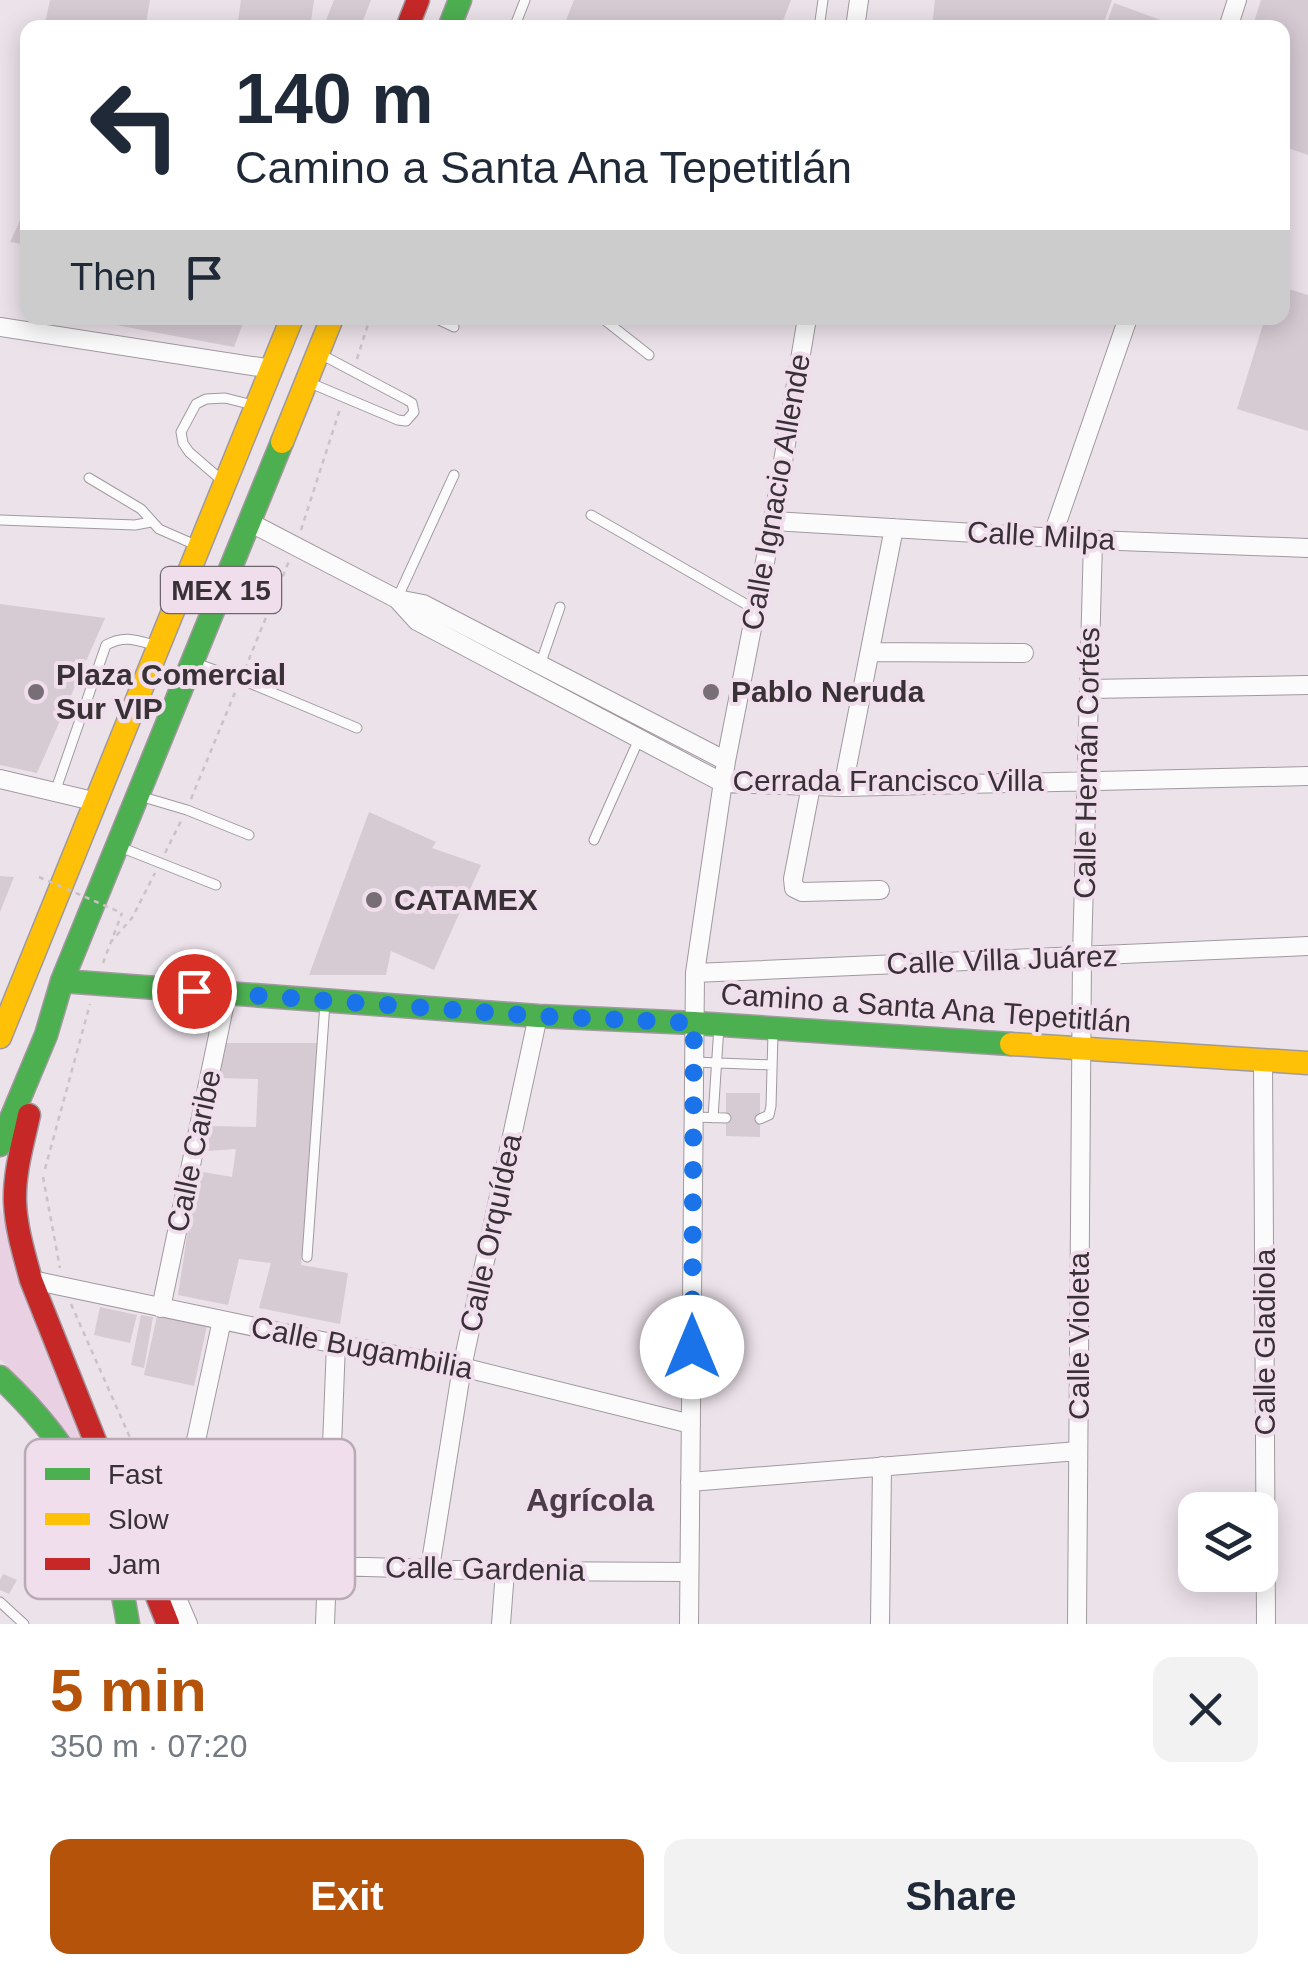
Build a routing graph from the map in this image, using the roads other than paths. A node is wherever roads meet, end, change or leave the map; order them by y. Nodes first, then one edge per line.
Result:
1 (289, 325) edge
2 (329, 325) edge
3 (450, 325) edge
4 (611, 325) edge
5 (806, 325) edge
6 (1126, 325) edge
7 (0, 327) edge
8 (454, 327) dead end
9 (317, 353) junction
10 (649, 354) dead end
11 (272, 369) junction
12 (306, 381) junction
13 (257, 406) junction
14 (454, 475) dead end
15 (89, 478) dead end
16 (226, 483) junction
17 (591, 514) dead end
18 (0, 520) edge
19 (151, 522) junction
20 (249, 522) junction
21 (773, 522) junction
22 (894, 528) junction
23 (1052, 537) junction
24 (1092, 540) junction
25 (200, 547) junction
26 (1308, 548) edge
27 (397, 599) junction
28 (560, 608) dead end
29 (756, 610) junction
30 (160, 647) junction
31 (870, 652) junction
32 (1024, 653) dead end
33 (192, 662) junction
34 (540, 665) junction
35 (1308, 685) edge
36 (1090, 688) junction
37 (357, 728) dead end
38 (640, 739) junction
39 (726, 761) junction
40 (1308, 776) edge
41 (0, 779) edge
42 (1087, 781) junction
43 (723, 783) junction
44 (811, 786) junction
45 (843, 787) junction
46 (55, 792) junction
47 (138, 795) junction
48 (96, 802) junction
49 (249, 835) dead end
50 (594, 840) dead end
51 (118, 846) junction
52 (216, 885) dead end
53 (880, 890) dead end
54 (1308, 946) edge
55 (1082, 956) junction
56 (695, 973) junction
57 (62, 982) junction
58 (227, 994) junction
59 (325, 1001) junction
60 (538, 1016) junction
61 (694, 1023) junction
62 (719, 1025) junction
63 (773, 1030) junction
64 (46, 1036) junction
65 (0, 1038) edge
66 (1081, 1047) junction
67 (1264, 1060) junction
68 (694, 1062) junction
69 (717, 1063) junction
70 (1308, 1063) edge
71 (772, 1065) junction
72 (693, 1118) junction
73 (713, 1118) junction
74 (726, 1118) dead end
75 (760, 1119) dead end
76 (0, 1144) edge
77 (307, 1257) dead end
78 (31, 1280) junction
79 (161, 1308) junction
80 (222, 1320) junction
81 (336, 1344) junction
82 (462, 1367) junction
83 (0, 1377) edge
84 (691, 1424) junction
85 (59, 1439) edge
86 (95, 1439) edge
87 (194, 1439) edge
88 (332, 1439) edge
89 (1078, 1450) junction
90 (882, 1466) junction
91 (690, 1482) junction
92 (355, 1565) edge
93 (430, 1568) junction
94 (505, 1571) junction
95 (690, 1572) junction
96 (124, 1599) edge
97 (158, 1599) edge
98 (179, 1599) edge
99 (326, 1599) edge
100 (1, 1603) edge
101 (24, 1624) edge
102 (128, 1624) edge
103 (168, 1624) edge
104 (188, 1624) edge
105 (325, 1624) edge
106 (501, 1624) edge
107 (689, 1624) edge
108 (880, 1624) edge
109 (1077, 1624) edge
110 (1266, 1624) edge

1 - 11 main road, MEX 15
2 - 9 main road, MEX 15
3 - 8 lane
4 - 10 lane
5 - 21 street, Calle Ignacio Allende
6 - 23 street
7 - 11 street
9 - 12 main road, MEX 15
9 - 12 lane
11 - 13 main road, MEX 15
12 - 20 main road, MEX 15
13 - 16 main road, MEX 15
13 - 16 lane
14 - 27 lane
15 - 19 lane
16 - 25 main road, MEX 15
17 - 29 lane
18 - 19 lane
19 - 25 lane
20 - 27 street, Cerrada Francisco Villa
20 - 33 main road, MEX 15
21 - 22 street, Calle Milpa
21 - 29 street, Calle Ignacio Allende
22 - 23 street, Calle Milpa
22 - 31 street
23 - 24 street, Calle Milpa
24 - 26 street, Calle Milpa
24 - 36 street, Calle Hernán Cortés
25 - 30 main road, MEX 15
27 - 34 street, Cerrada Francisco Villa
27 - 38 street, Cerrada Francisco Villa
28 - 34 lane
29 - 39 street, Calle Ignacio Allende
30 - 46 lane
30 - 48 main road, MEX 15
31 - 32 street
31 - 45 street
33 - 37 lane
33 - 47 main road, MEX 15
34 - 39 street, Cerrada Francisco Villa
35 - 36 street
36 - 42 street, Calle Hernán Cortés
38 - 43 street, Cerrada Francisco Villa
38 - 50 lane
39 - 43 street, Calle Ignacio Allende
40 - 42 street, Cerrada Francisco Villa
41 - 46 street
42 - 45 street, Cerrada Francisco Villa
42 - 55 street, Calle Hernán Cortés
43 - 44 street, Cerrada Francisco Villa
43 - 56 street, Calle Ignacio Allende
44 - 45 street, Cerrada Francisco Villa
44 - 53 street
46 - 48 street
47 - 49 lane
47 - 51 main road, MEX 15
48 - 65 main road, MEX 15
51 - 52 lane
51 - 57 main road, MEX 15
54 - 55 street, Calle Villa Juárez
55 - 56 street, Calle Villa Juárez
55 - 66 street, Calle Hernán Cortés
56 - 61 street, Calle Ignacio Allende
57 - 58 main road, Camino a Santa Ana Tepetitlán
57 - 64 main road, MEX 15
58 - 59 main road, Camino a Santa Ana Tepetitlán
58 - 79 street, Calle Caribe
59 - 60 main road, Camino a Santa Ana Tepetitlán
59 - 77 lane
60 - 61 main road, Camino a Santa Ana Tepetitlán
60 - 82 street, Calle Orquídea
61 - 62 main road, Camino a Santa Ana Tepetitlán
61 - 68 street, Calle Ignacio Allende
62 - 63 main road, Camino a Santa Ana Tepetitlán
62 - 69 lane
63 - 66 main road, Camino a Santa Ana Tepetitlán
63 - 71 lane
64 - 76 main road, MEX 15
64 - 78 main road
66 - 67 main road, Camino a Santa Ana Tepetitlán
66 - 89 street, Calle Violeta
67 - 70 main road, Camino a Santa Ana Tepetitlán
67 - 110 street, Calle Gladiola
68 - 69 lane
68 - 72 street, Calle Ignacio Allende
69 - 71 lane
69 - 73 lane
71 - 75 lane
72 - 73 lane
72 - 84 street, Calle Ignacio Allende
73 - 74 lane
78 - 79 street, Calle Bugambilia
78 - 86 main road
79 - 80 street, Calle Bugambilia
80 - 81 street, Calle Bugambilia
80 - 87 street
81 - 82 street, Calle Bugambilia
81 - 88 street
82 - 84 street, Calle Bugambilia
82 - 93 street, Calle Orquídea
83 - 85 main road
84 - 91 street, Calle Ignacio Allende
89 - 90 street
89 - 109 street, Calle Violeta
90 - 91 street
90 - 108 street
91 - 95 street, Calle Ignacio Allende
92 - 93 street, Calle Gardenia
93 - 94 street, Calle Gardenia
94 - 95 street, Calle Gardenia
94 - 106 street
95 - 107 street, Calle Ignacio Allende
96 - 102 main road
97 - 103 main road
98 - 104 street
99 - 105 street
100 - 101 lane

